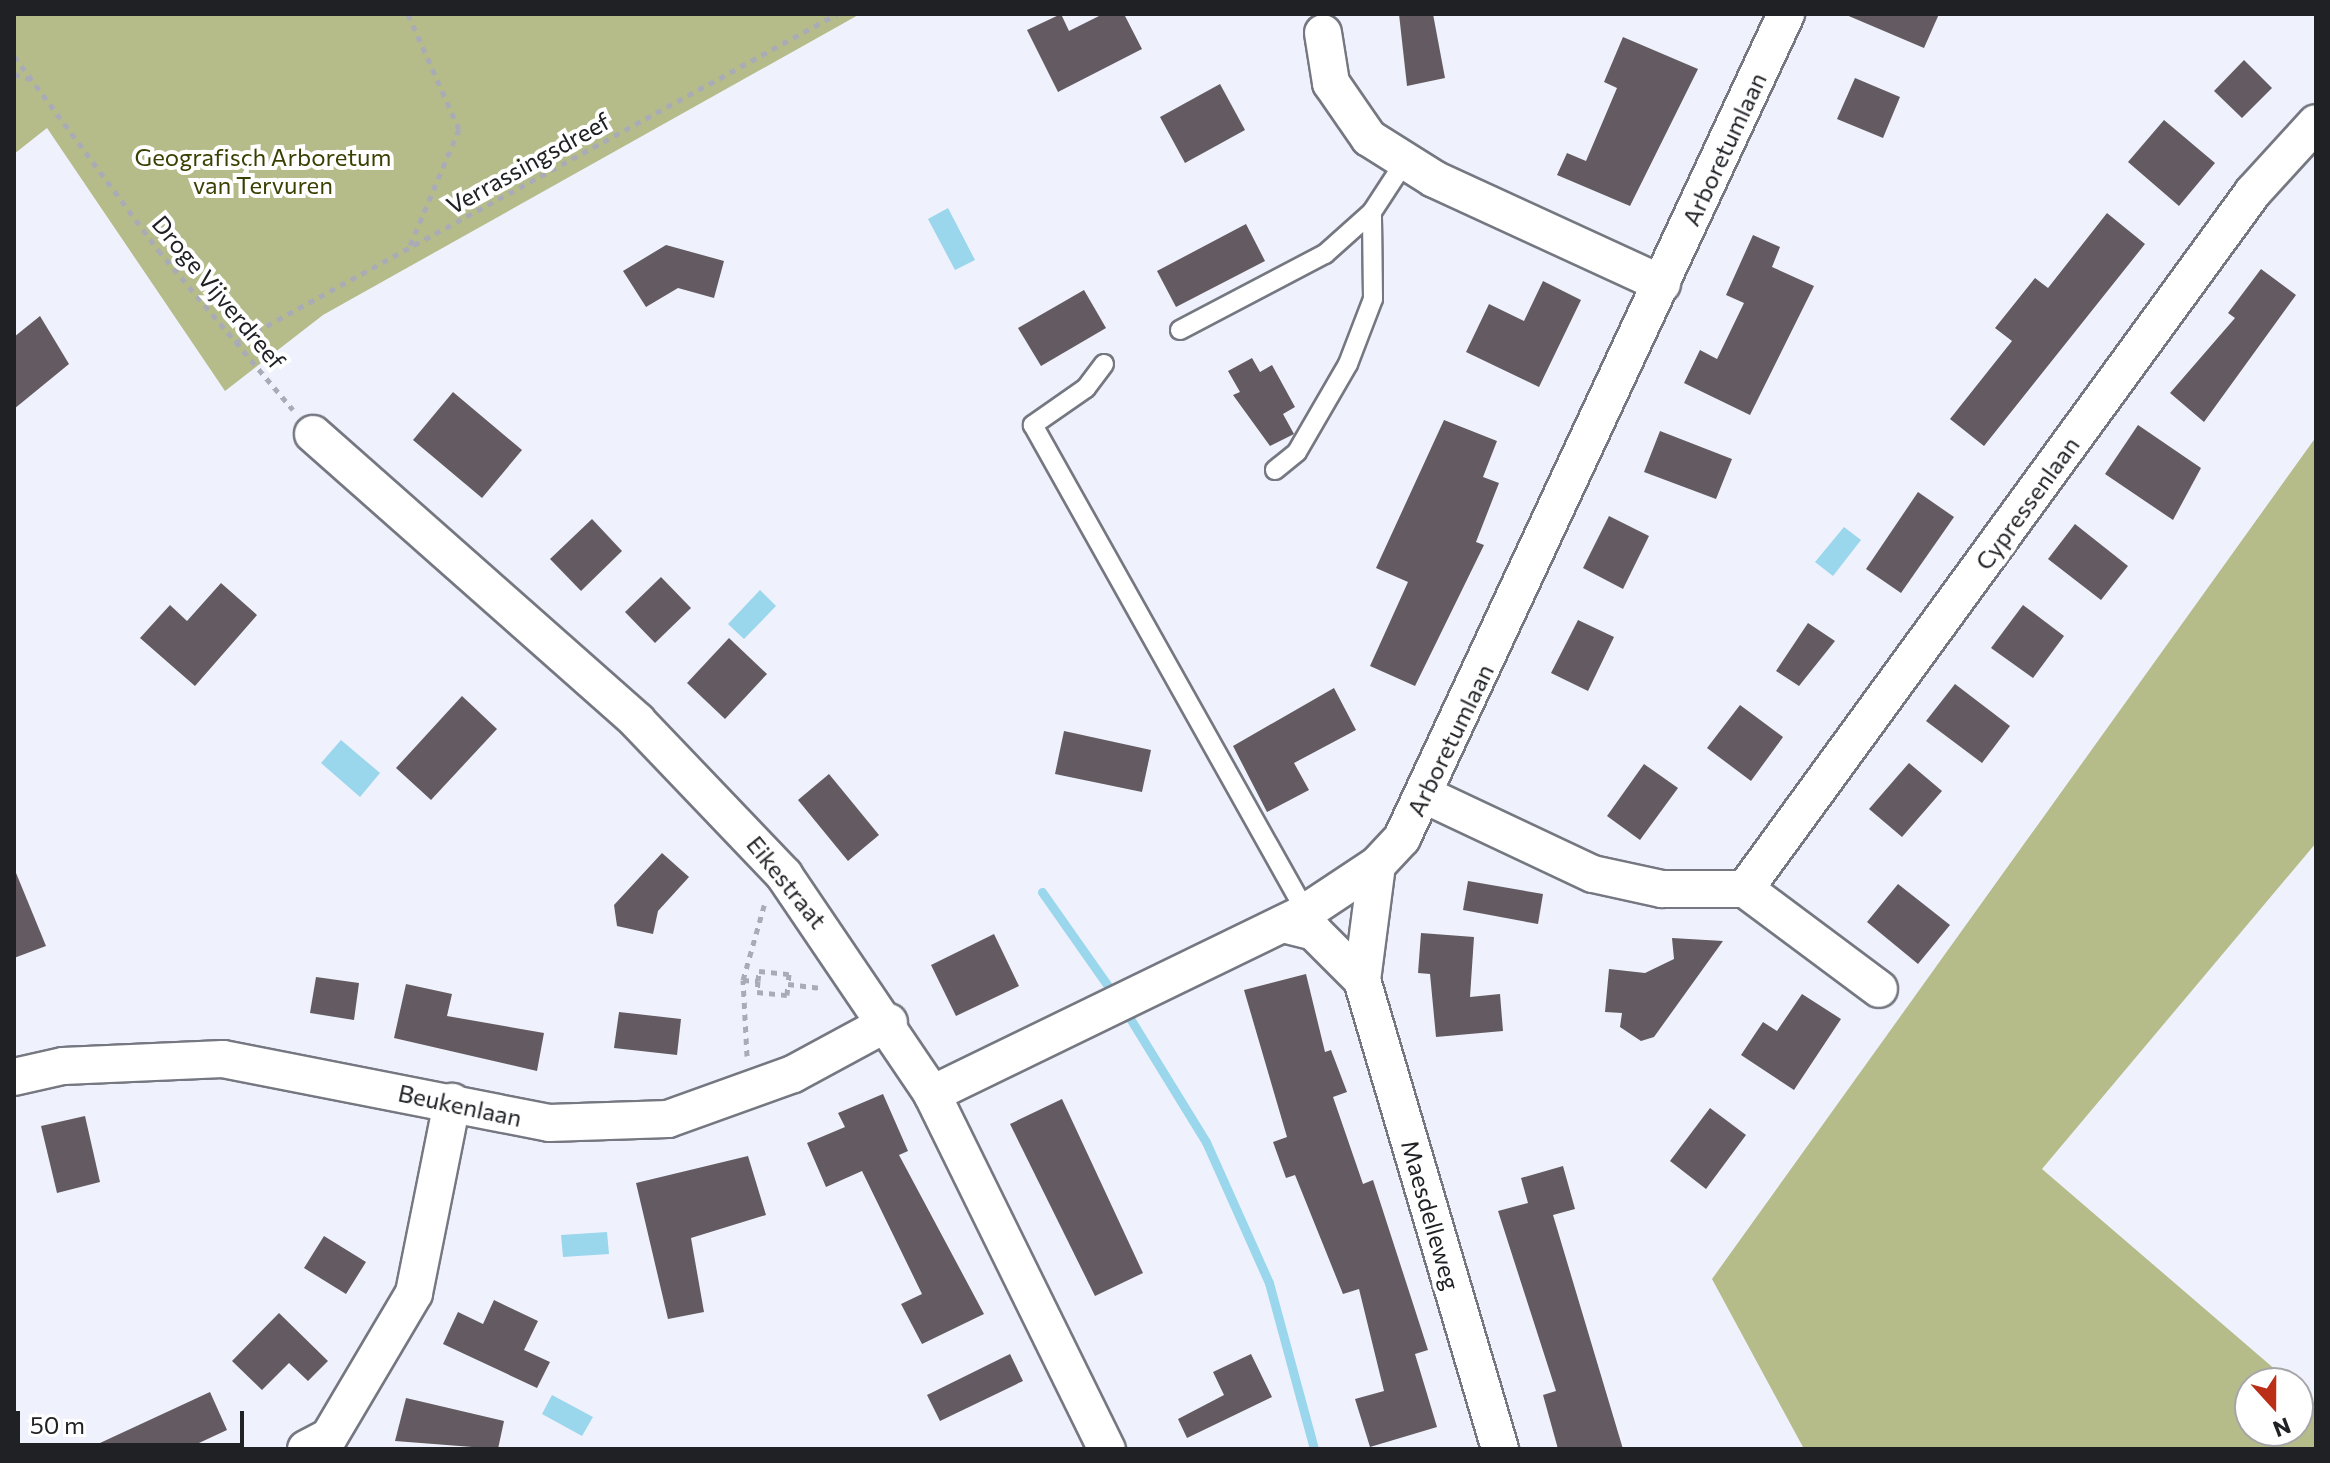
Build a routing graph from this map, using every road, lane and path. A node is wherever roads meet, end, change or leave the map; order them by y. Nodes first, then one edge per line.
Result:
1 (408, 14) edge
2 (837, 14) edge
3 (1786, 14) edge
4 (1323, 33) dead end
5 (14, 56) edge
6 (14, 74) edge
7 (30, 79) junction
8 (2316, 123) edge
9 (1404, 163) junction
10 (1372, 212) junction
11 (408, 249) junction
12 (1662, 284) junction
13 (1180, 330) dead end
14 (235, 343) junction
15 (1104, 364) dead end
16 (313, 434) joint
17 (1275, 470) dead end
18 (1427, 796) junction
19 (1377, 865) junction
20 (784, 875) junction
21 (1745, 889) junction
22 (1294, 918) junction
23 (743, 980) junction
24 (1362, 980) junction
25 (758, 981) junction
26 (788, 984) junction
27 (1879, 989) dead end
28 (833, 995) dead end
29 (889, 1022) junction
30 (14, 1077) edge
31 (751, 1092) junction
32 (932, 1094) junction
33 (452, 1102) junction
34 (326, 1445) edge
35 (1107, 1449) edge
36 (1500, 1449) edge

1 - 11 path
2 - 11 path, Verrassingsdreef
3 - 12 street, Arboretumlaan
4 - 9 street
5 - 7 path, Droge Vijverdreef
6 - 7 path
7 - 14 path, Droge Vijverdreef
8 - 21 street, Cypressenlaan
9 - 10 lane
9 - 12 street
10 - 13 lane
10 - 17 lane
11 - 14 path, Verrassingsdreef
12 - 18 street, Arboretumlaan
14 - 16 path, Droge Vijverdreef
15 - 22 lane
16 - 20 street, Eikestraat
18 - 19 street, Arboretumlaan
18 - 21 street
19 - 22 street, Arboretumlaan
19 - 24 street, Maesdelleweg
20 - 23 path
20 - 29 street, Eikestraat
21 - 27 street
22 - 24 street, Maesdelleweg
22 - 32 street, Arboretumlaan
23 - 25 path
23 - 31 path
24 - 36 street, Maesdelleweg
25 - 26 path
25 - 26 path
26 - 28 path
29 - 31 street, Beukenlaan
29 - 32 street, Eikestraat
30 - 33 street, Beukenlaan
31 - 33 street, Beukenlaan
32 - 35 street, Eikestraat
33 - 34 street

